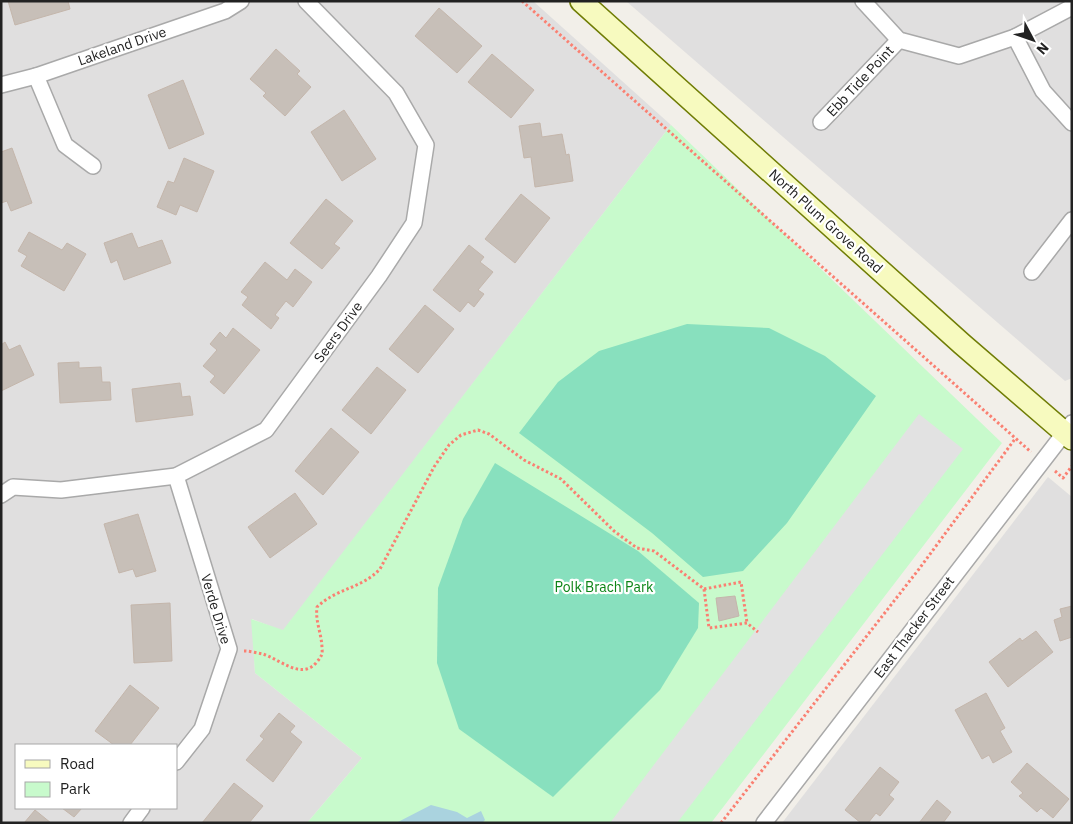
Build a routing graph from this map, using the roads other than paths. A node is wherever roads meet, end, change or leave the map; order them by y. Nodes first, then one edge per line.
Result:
1 (241, 1) edge
2 (306, 1) edge
3 (581, 1) edge
4 (863, 1) edge
5 (1072, 7) edge
6 (1015, 37) junction
7 (898, 40) junction
8 (36, 76) junction
9 (1, 85) edge
10 (821, 122) dead end
11 (1072, 123) edge
12 (93, 166) dead end
13 (1072, 220) edge
14 (1032, 272) dead end
15 (1069, 432) edge
16 (176, 476) junction
17 (1, 495) edge
18 (178, 759) edge
19 (141, 809) edge
20 (771, 820) edge
21 (131, 823) edge

1 - 8 street, Lakeland Drive
2 - 16 street, Seers Drive
3 - 15 street, North Plum Grove Road
4 - 7 street
5 - 6 street
6 - 7 street
6 - 11 street
7 - 10 street, Ebb Tide Point
8 - 9 street, Lakeland Drive
8 - 12 street
13 - 14 street
15 - 20 street, East Thacker Street
16 - 17 street, Seers Drive
16 - 18 street, Verde Drive
19 - 21 street

